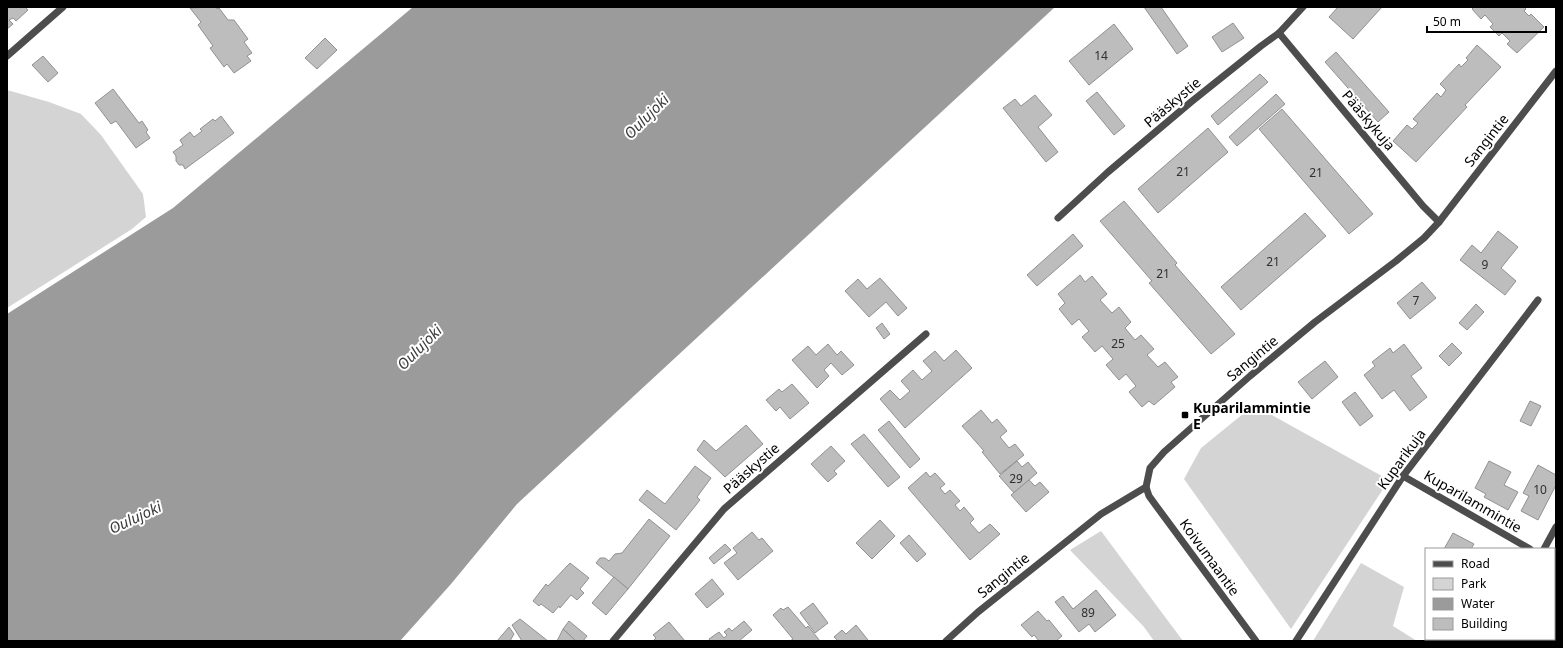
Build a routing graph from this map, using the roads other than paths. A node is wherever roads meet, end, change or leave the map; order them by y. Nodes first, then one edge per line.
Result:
1 (62, 7) edge
2 (1303, 7) edge
3 (1279, 33) junction
4 (7, 56) edge
5 (1556, 71) edge
6 (1058, 218) dead end
7 (1439, 222) junction
8 (1538, 300) dead end
9 (926, 334) dead end
10 (1403, 476) junction
11 (1146, 487) junction
12 (1556, 527) edge
13 (1528, 548) edge
14 (1545, 548) edge
15 (613, 641) edge
16 (946, 641) edge
17 (1256, 641) edge
18 (1296, 641) edge

1 - 4 street
2 - 3 street, Pääskystie
3 - 6 street, Pääskystie
3 - 7 street, Pääskykuja
5 - 7 street, Sangintie
7 - 11 street, Sangintie
8 - 10 street, Kuparikuja
9 - 15 street, Pääskystie
10 - 13 street, Kuparilammintie
10 - 18 street, Kuparikuja
11 - 16 street, Sangintie
11 - 17 street, Koivumaantie
12 - 14 street

